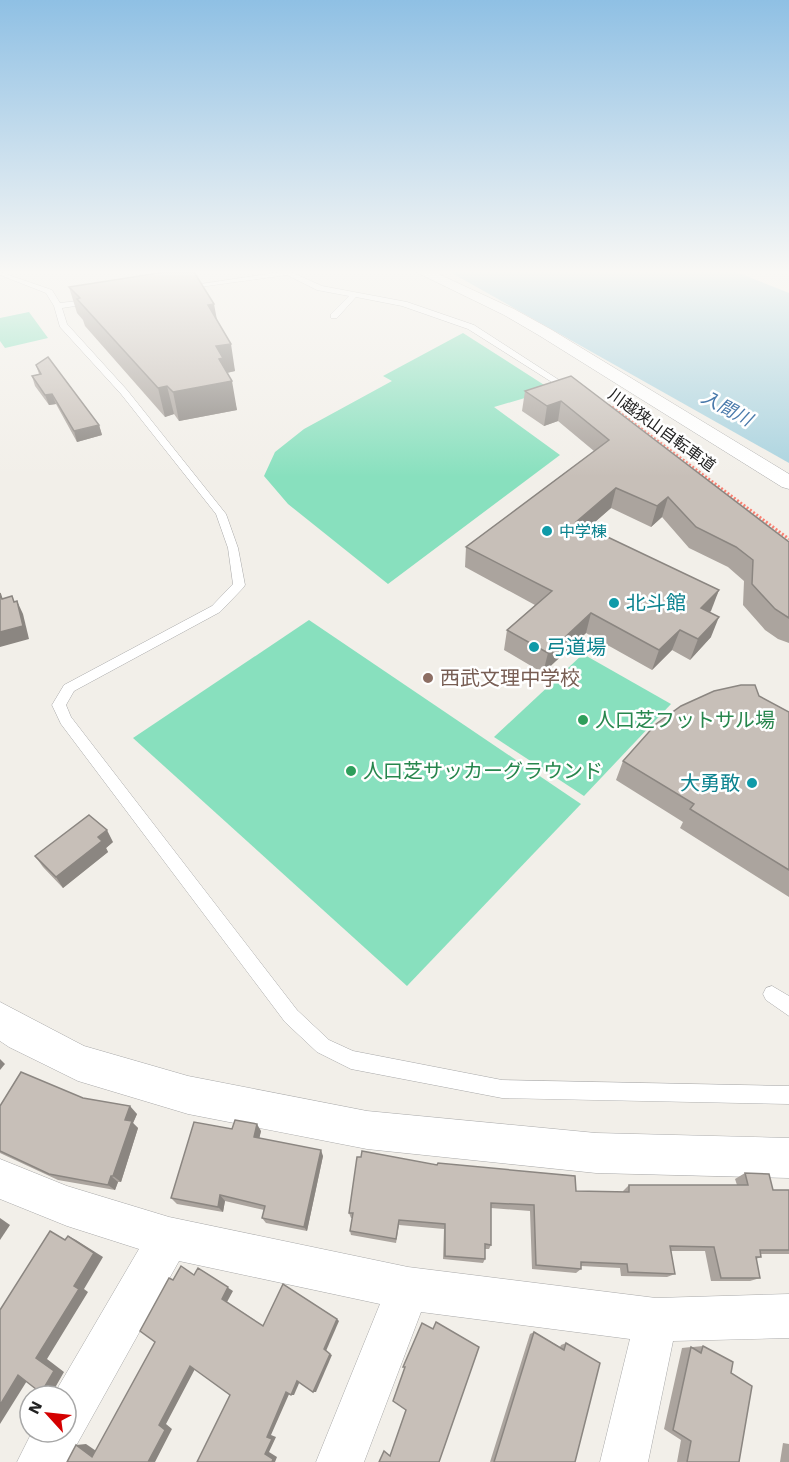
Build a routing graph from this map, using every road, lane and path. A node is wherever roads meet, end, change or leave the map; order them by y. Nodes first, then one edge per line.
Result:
1 (78, 340) edge
2 (491, 340) edge
3 (558, 340) edge
4 (576, 394) edge
5 (605, 403) edge
6 (789, 483) edge
7 (789, 540) edge
8 (772, 994) dead end
9 (789, 1007) edge
10 (0, 1020) edge
11 (789, 1095) edge
12 (789, 1158) edge
13 (0, 1179) edge
14 (169, 1238) junction
15 (408, 1289) junction
16 (789, 1316) edge
17 (656, 1320) junction
18 (78, 1398) edge
19 (51, 1444) edge
20 (41, 1462) edge
21 (340, 1462) edge
22 (624, 1462) edge

1 - 11 lane
2 - 4 lane
3 - 6 street
5 - 7 path, 川越狭山自転車道
8 - 9 lane
10 - 12 street
13 - 14 street
14 - 15 street
14 - 18 street
15 - 17 street
15 - 21 street
16 - 17 street
17 - 22 street
19 - 20 street

